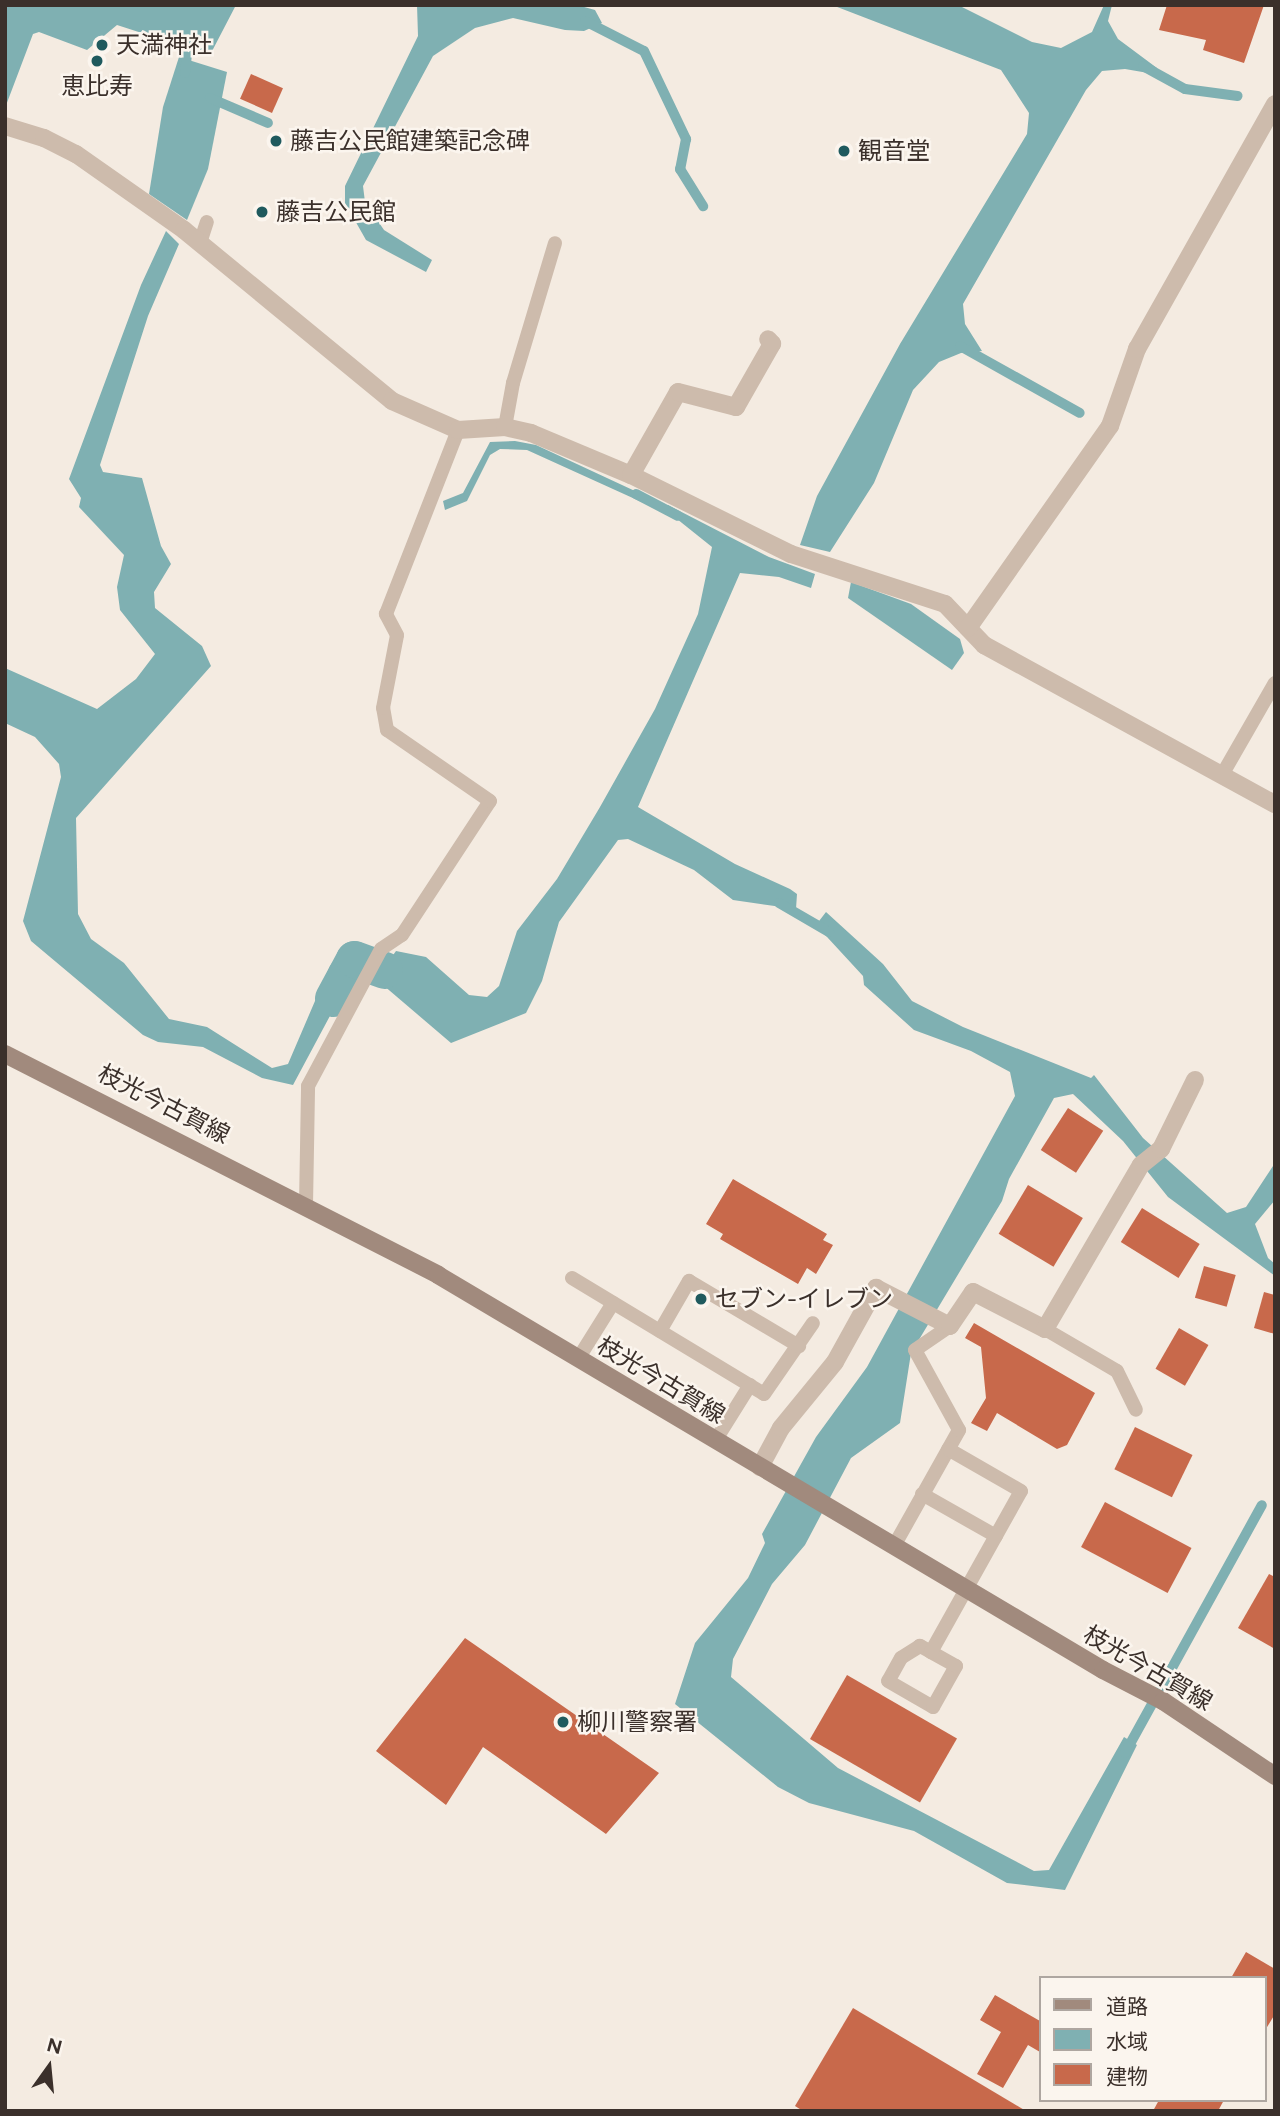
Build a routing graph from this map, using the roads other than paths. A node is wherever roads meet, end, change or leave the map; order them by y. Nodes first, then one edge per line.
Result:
1 (1275, 104) edge
2 (5, 126) edge
3 (207, 222) dead end
4 (200, 243) junction
5 (555, 243) dead end
6 (768, 339) dead end
7 (505, 427) junction
8 (458, 430) junction
9 (632, 475) junction
10 (968, 628) junction
11 (1275, 683) edge
12 (1222, 775) junction
13 (1275, 804) edge
14 (5, 1054) edge
15 (1195, 1080) dead end
16 (306, 1205) junction
17 (572, 1278) dead end
18 (613, 1303) junction
19 (813, 1323) dead end
20 (943, 1323) junction
21 (1045, 1329) junction
22 (660, 1331) junction
23 (799, 1346) junction
24 (578, 1359) junction
25 (750, 1385) junction
26 (1136, 1410) dead end
27 (715, 1441) junction
28 (948, 1449) junction
29 (760, 1467) junction
30 (922, 1494) junction
31 (996, 1536) junction
32 (894, 1546) junction
33 (965, 1588) junction
34 (931, 1652) junction
35 (1275, 1776) edge

1 - 10 street
2 - 4 street
3 - 4 lane
4 - 8 street
5 - 7 lane
6 - 9 street
7 - 8 street
7 - 9 street
8 - 16 lane
9 - 10 street
10 - 12 street
11 - 12 lane
12 - 13 street
14 - 16 main road, 枝光今古賀線
15 - 21 street
16 - 24 main road, 枝光今古賀線
17 - 18 lane
18 - 22 lane
18 - 24 lane
19 - 23 lane
20 - 21 street
20 - 28 lane
20 - 29 street
21 - 26 lane
22 - 23 lane
22 - 25 lane
23 - 25 lane
24 - 27 main road, 枝光今古賀線
25 - 27 lane
27 - 29 main road, 枝光今古賀線
28 - 30 lane
28 - 31 lane
29 - 32 main road, 枝光今古賀線
30 - 31 lane
30 - 32 lane
31 - 33 lane
32 - 33 main road, 枝光今古賀線
33 - 34 lane
33 - 35 main road, 枝光今古賀線
34 - 34 lane

